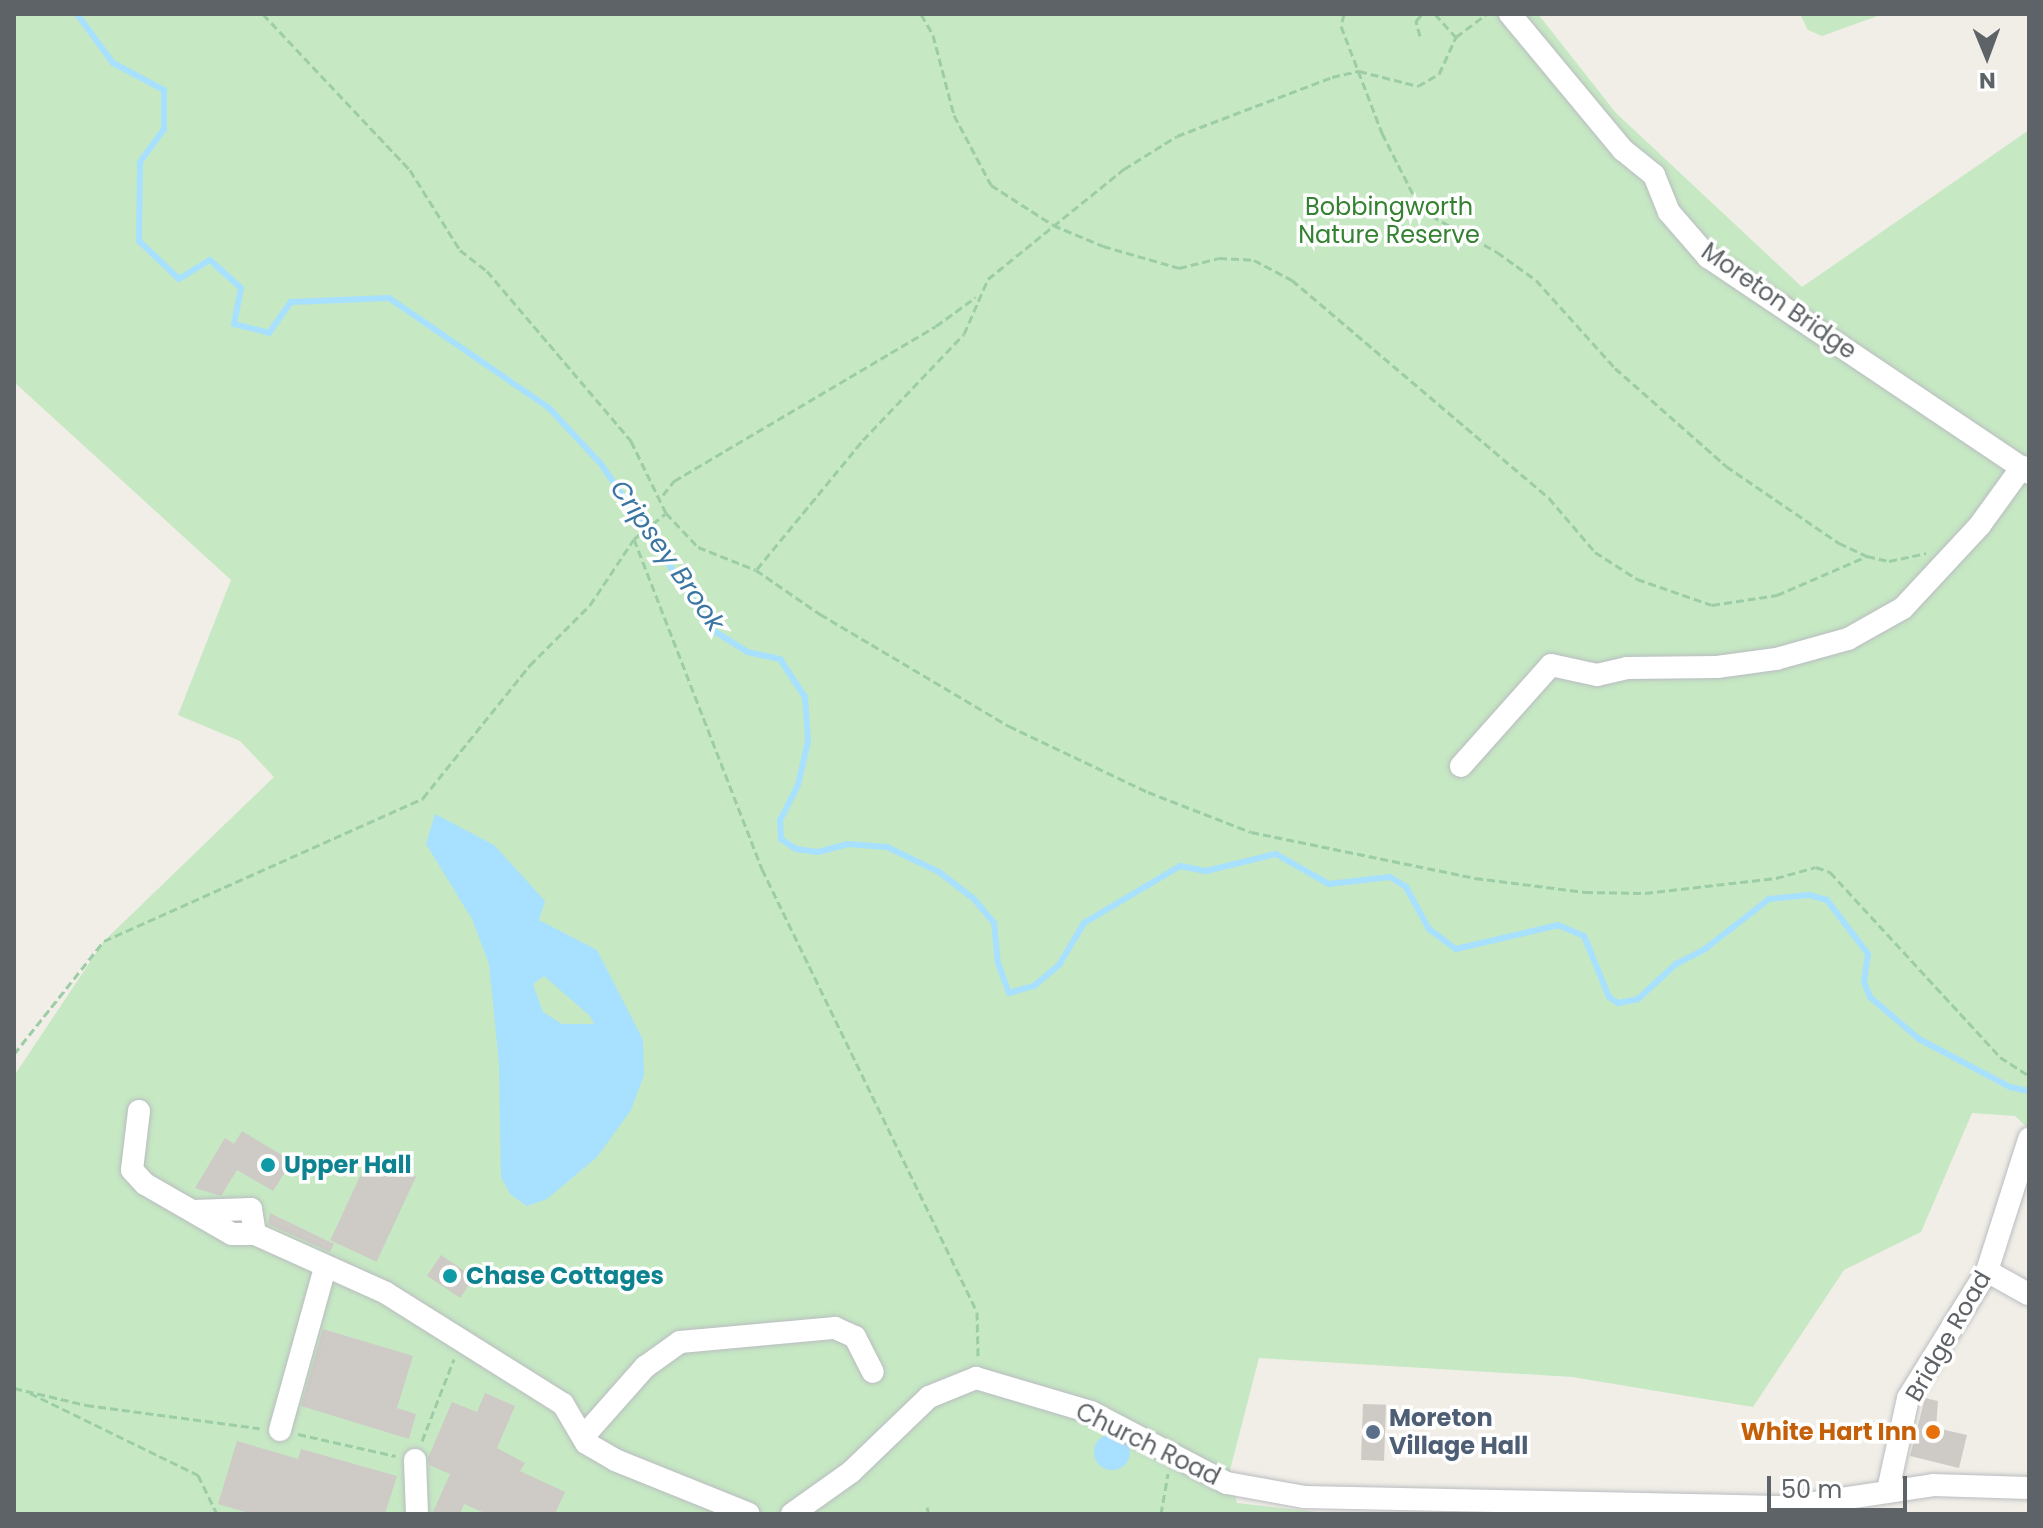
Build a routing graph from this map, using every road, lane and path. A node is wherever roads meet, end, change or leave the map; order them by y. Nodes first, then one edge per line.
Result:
1 (263, 14) edge
2 (921, 14) edge
3 (1344, 14) edge
4 (1422, 14) edge
5 (1435, 14) edge
6 (1486, 14) edge
7 (1510, 14) edge
8 (1420, 36) dead end
9 (1456, 37) junction
10 (1359, 71) junction
11 (1053, 225) junction
12 (976, 297) junction
13 (2026, 470) edge
14 (662, 496) junction
15 (666, 513) junction
16 (634, 539) junction
17 (1960, 546) junction
18 (1867, 556) junction
19 (756, 570) junction
20 (1461, 766) dead end
21 (14, 1054) edge
22 (2029, 1076) edge
23 (139, 1111) dead end
24 (2029, 1139) edge
25 (325, 1268) junction
26 (1987, 1271) junction
27 (2028, 1294) edge
28 (873, 1372) dead end
29 (976, 1378) junction
30 (14, 1388) edge
31 (280, 1430) dead end
32 (583, 1437) junction
33 (1171, 1455) junction
34 (415, 1460) dead end
35 (2029, 1488) edge
36 (1888, 1490) junction
37 (927, 1507) dead end
38 (1481, 1508) edge
39 (1583, 1509) edge
40 (1787, 1510) edge
41 (217, 1514) edge
42 (417, 1514) edge
43 (749, 1514) edge
44 (792, 1514) edge
45 (929, 1514) edge
46 (1161, 1514) edge

1 - 14 path
2 - 11 path
3 - 10 path
4 - 8 path
5 - 9 path
6 - 9 path
7 - 13 street, Moreton Bridge
9 - 10 path
10 - 11 path
10 - 18 path
11 - 12 path
11 - 18 path
12 - 14 path
12 - 19 path
13 - 17 street
14 - 15 path
15 - 16 path
15 - 19 path
16 - 21 path
16 - 29 path
17 - 18 path
17 - 20 street
19 - 22 path
23 - 25 street
24 - 26 street, Bridge Road
25 - 31 street
25 - 32 street
26 - 27 street
26 - 36 street, Bridge Road
28 - 32 street
29 - 33 street, Church Road
29 - 44 street
30 - 41 path
32 - 43 street
33 - 38 street, Church Road
33 - 46 path
34 - 42 street
35 - 36 street, Church Road
36 - 40 street, Church Road
37 - 45 path
38 - 39 street, Church Road
39 - 40 street, Church Road

